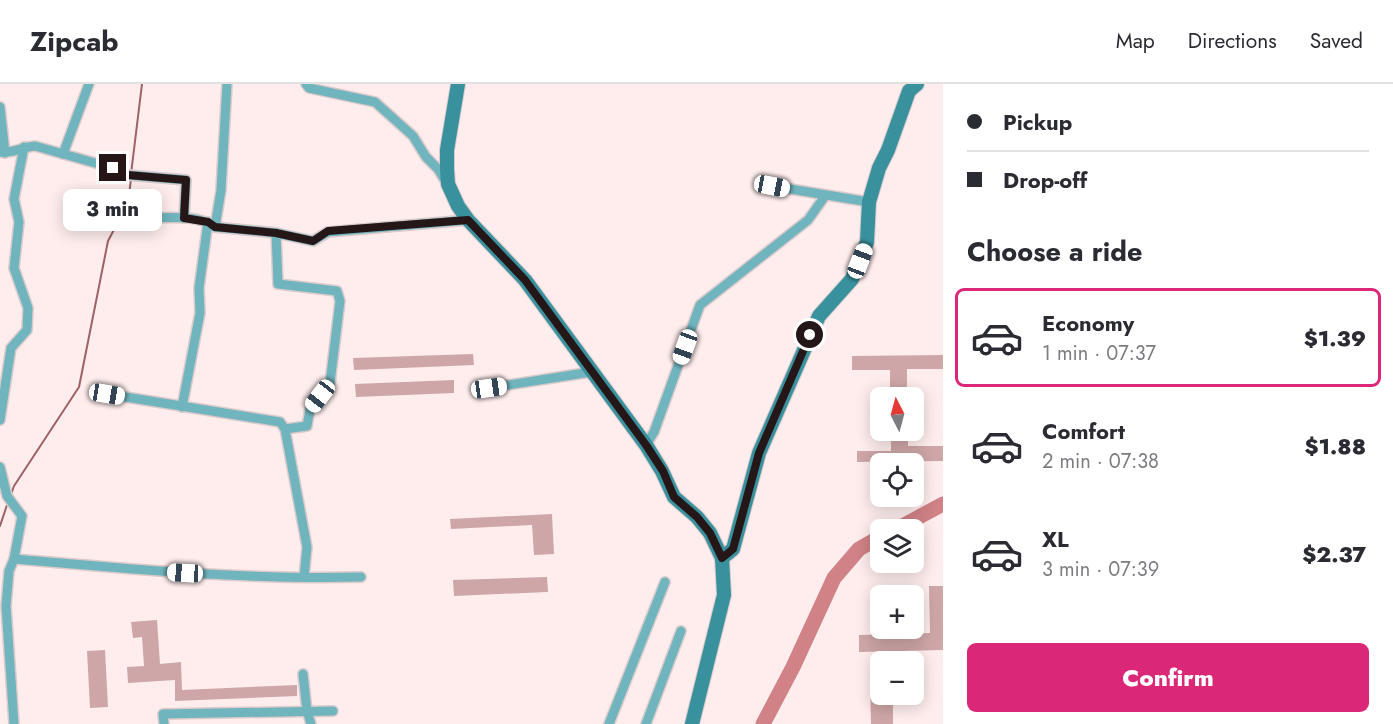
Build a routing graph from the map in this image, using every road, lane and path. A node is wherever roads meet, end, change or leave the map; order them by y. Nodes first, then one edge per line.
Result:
1 (89, 84) edge
2 (226, 84) edge
3 (306, 84) edge
4 (458, 84) edge
5 (916, 84) edge
6 (0, 107) edge
7 (24, 147) junction
8 (2, 153) edge
9 (63, 154) junction
10 (448, 184) junction
11 (772, 186) dead end
12 (825, 196) junction
13 (869, 202) junction
14 (147, 218) dead end
15 (184, 218) junction
16 (468, 220) junction
17 (211, 224) junction
18 (276, 233) junction
19 (591, 372) junction
20 (489, 388) dead end
21 (107, 394) dead end
22 (182, 407) junction
23 (0, 420) edge
24 (285, 429) junction
25 (646, 445) junction
26 (0, 467) edge
27 (722, 558) junction
28 (14, 559) junction
29 (361, 577) dead end
30 (304, 578) junction
31 (665, 582) dead end
32 (681, 631) dead end
33 (303, 674) dead end
34 (307, 711) junction
35 (333, 711) dead end
36 (14, 724) edge
37 (164, 724) edge
38 (311, 724) edge
39 (609, 724) edge
40 (646, 724) edge
41 (692, 724) edge

1 - 9 street
2 - 17 street
3 - 10 street
4 - 10 main road
5 - 13 main road
6 - 8 street
7 - 8 street
7 - 9 street
7 - 23 street
9 - 15 street
10 - 16 main road
11 - 12 street
12 - 13 street
12 - 25 street
13 - 27 main road
14 - 15 street
15 - 17 street
16 - 18 street
16 - 19 main road
17 - 18 street
17 - 22 street
18 - 24 street
19 - 20 street
19 - 25 main road
21 - 22 street
22 - 24 street
24 - 30 street
25 - 27 main road
26 - 28 street
27 - 41 main road
28 - 30 street
28 - 36 street
29 - 30 street
31 - 39 street
32 - 40 street
33 - 34 street
34 - 35 street
34 - 37 street
34 - 38 street

